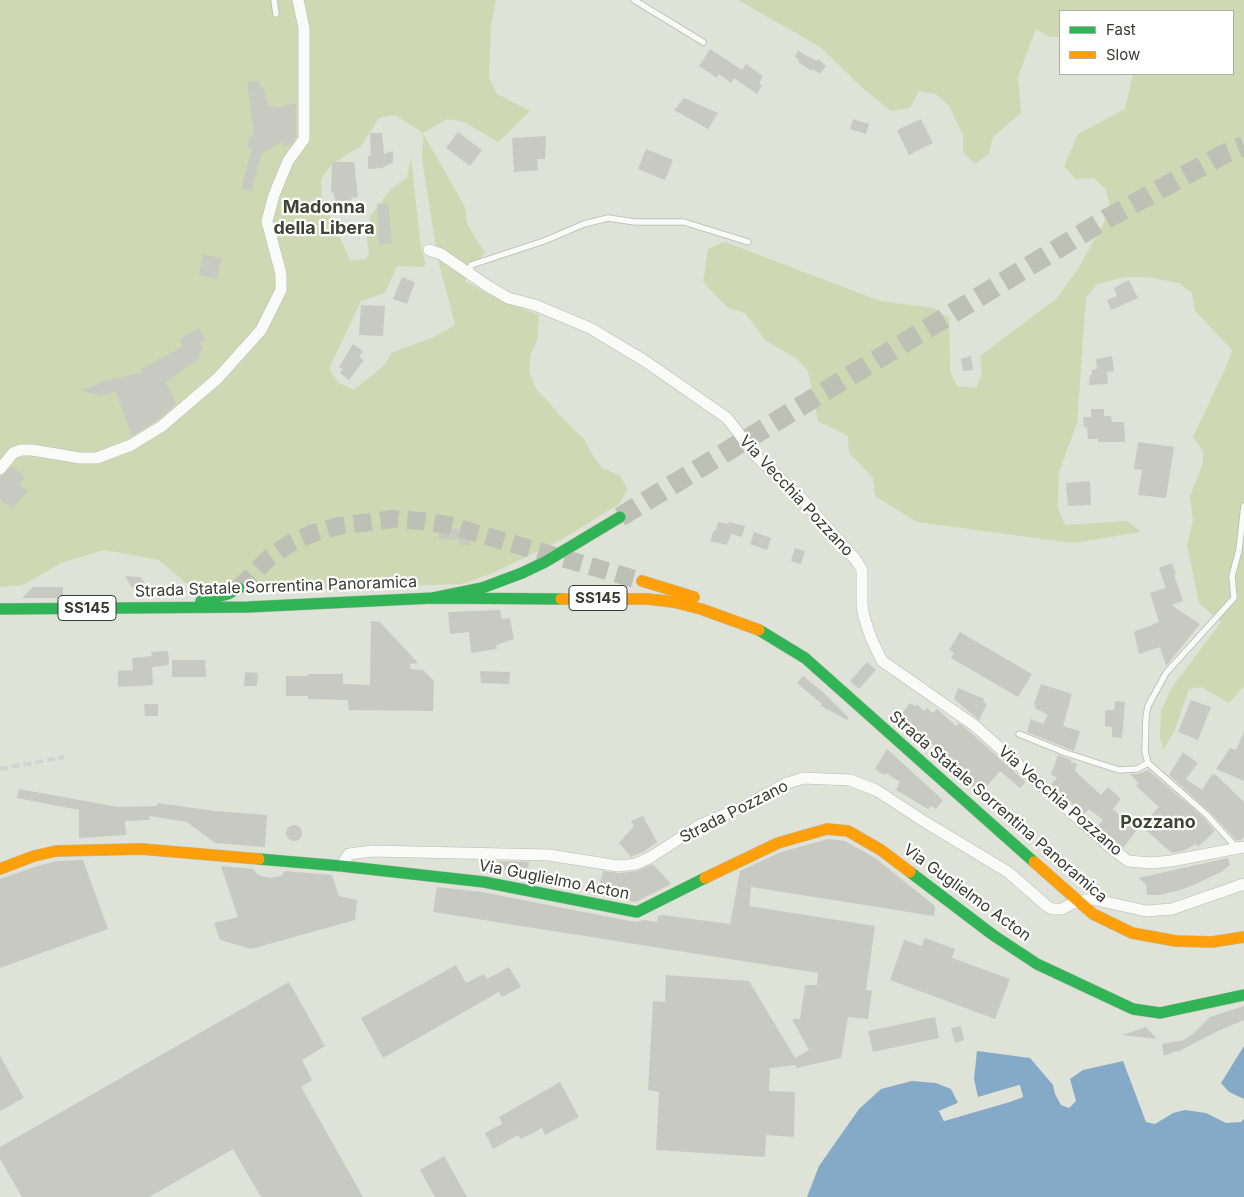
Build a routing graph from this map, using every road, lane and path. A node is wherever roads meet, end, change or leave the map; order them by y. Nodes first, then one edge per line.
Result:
1 (274, 0) edge
2 (298, 0) edge
3 (634, 0) edge
4 (276, 14) dead end
5 (703, 42) dead end
6 (748, 242) dead end
7 (429, 250) dead end
8 (470, 274) junction
9 (0, 469) edge
10 (1244, 506) edge
11 (620, 516) tunnel mouth
12 (642, 581) tunnel mouth
13 (239, 588) tunnel mouth
14 (433, 598) junction
15 (174, 608) junction
16 (0, 609) edge
17 (759, 630) junction
18 (1019, 734) dead end
19 (1148, 763) junction
20 (1244, 846) edge
21 (341, 866) junction
22 (0, 869) edge
23 (1244, 884) edge
24 (1078, 901) junction
25 (1244, 937) edge
26 (1244, 995) edge

1 - 4 lane
2 - 9 street
3 - 5 lane
6 - 8 lane
7 - 8 street, Via Vecchia Pozzano
8 - 20 street, Via Vecchia Pozzano
10 - 19 lane
11 - 14 main road
12 - 17 main road, SS145
13 - 15 main road, SS145
14 - 15 main road, Strada Statale Sorrentina Panoramica / SS145
14 - 17 main road, SS145
15 - 16 main road, Strada Statale Sorrentina Panoramica / SS145
17 - 24 main road, Strada Statale Sorrentina Panoramica / SS145
18 - 19 lane
19 - 20 lane
21 - 22 main road, Via Guglielmo Acton
21 - 24 street, Strada Pozzano
21 - 26 main road, Via Guglielmo Acton
23 - 24 street, Strada Pozzano
24 - 25 main road, Strada Statale Sorrentina Panoramica / SS145

